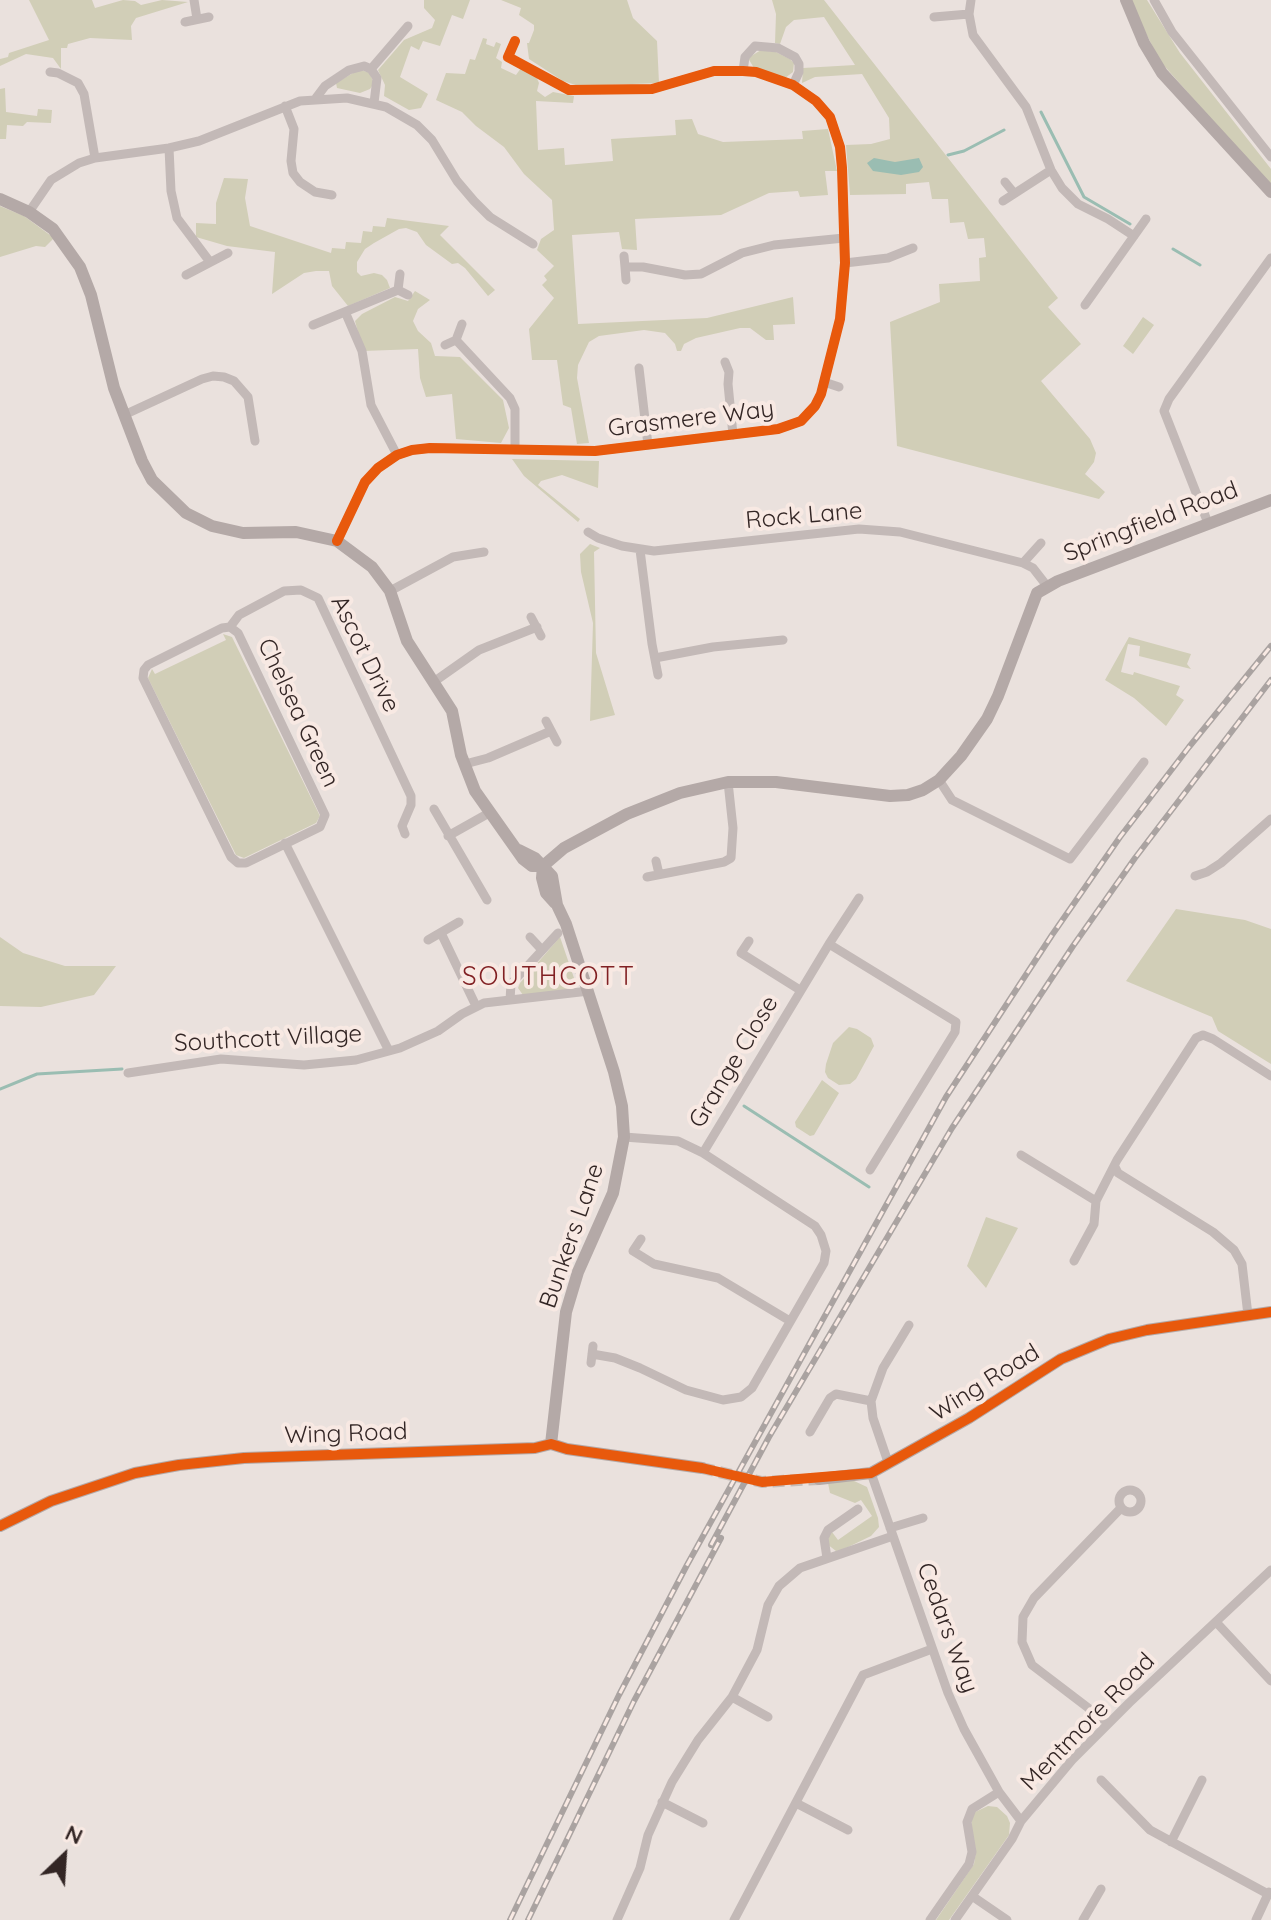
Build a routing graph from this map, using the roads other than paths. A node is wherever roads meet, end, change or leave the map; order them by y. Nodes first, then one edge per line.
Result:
1 (194, 0) edge
2 (971, 0) edge
3 (1126, 0) edge
4 (1154, 0) edge
5 (969, 14) junction
6 (209, 17) dead end
7 (934, 17) dead end
8 (197, 19) junction
9 (185, 22) dead end
10 (408, 26) dead end
11 (515, 41) dead end
12 (371, 69) junction
13 (743, 71) junction
14 (50, 72) dead end
15 (793, 85) junction
16 (316, 98) junction
17 (374, 103) junction
18 (285, 106) junction
19 (169, 148) junction
20 (1271, 157) edge
21 (95, 158) junction
22 (1051, 170) junction
23 (1005, 182) dead end
24 (1271, 192) edge
25 (1014, 193) junction
26 (332, 195) dead end
27 (0, 199) edge
28 (1003, 201) dead end
29 (29, 212) junction
30 (1146, 219) dead end
31 (1134, 236) junction
32 (844, 238) junction
33 (533, 244) dead end
34 (913, 248) dead end
35 (228, 253) dead end
36 (624, 256) dead end
37 (1271, 258) edge
38 (210, 262) junction
39 (845, 263) junction
40 (625, 267) junction
41 (400, 274) dead end
42 (186, 275) dead end
43 (1087, 278) dead end
44 (626, 280) dead end
45 (1098, 286) junction
46 (398, 290) junction
47 (408, 295) dead end
48 (1085, 305) dead end
49 (346, 314) junction
50 (462, 324) dead end
51 (313, 325) dead end
52 (456, 340) junction
53 (445, 345) dead end
54 (725, 362) dead end
55 (636, 374) dead end
56 (824, 382) junction
57 (839, 387) dead end
58 (124, 415) junction
59 (733, 435) junction
60 (255, 441) dead end
61 (648, 445) junction
62 (515, 450) junction
63 (397, 455) junction
64 (1271, 500) edge
65 (1208, 523) junction
66 (588, 532) dead end
67 (337, 541) junction
68 (1041, 543) dead end
69 (479, 550) dead end
70 (640, 550) junction
71 (1023, 563) junction
72 (1047, 586) junction
73 (390, 591) junction
74 (531, 617) dead end
75 (230, 627) junction
76 (783, 640) dead end
77 (764, 642) junction
78 (765, 654) dead end
79 (655, 658) junction
80 (658, 675) dead end
81 (435, 681) junction
82 (546, 721) dead end
83 (551, 731) junction
84 (557, 742) dead end
85 (1144, 762) dead end
86 (465, 764) junction
87 (402, 775) junction
88 (939, 780) junction
89 (391, 781) dead end
90 (728, 782) junction
91 (434, 809) dead end
92 (489, 813) junction
93 (1271, 819) edge
94 (405, 834) dead end
95 (448, 836) junction
96 (285, 843) junction
97 (656, 861) dead end
98 (543, 866) junction
99 (659, 874) junction
100 (1195, 876) dead end
101 (647, 877) dead end
102 (859, 898) dead end
103 (487, 900) dead end
104 (459, 922) dead end
105 (441, 933) junction
106 (558, 933) dead end
107 (530, 937) dead end
108 (428, 940) dead end
109 (749, 941) dead end
110 (829, 944) junction
111 (542, 950) junction
112 (800, 990) junction
113 (589, 991) junction
114 (510, 1000) junction
115 (476, 1006) junction
116 (389, 1051) junction
117 (128, 1073) dead end
118 (1271, 1076) edge
119 (624, 1137) junction
120 (703, 1153) junction
121 (1021, 1155) dead end
122 (1115, 1167) junction
123 (870, 1170) dead end
124 (1096, 1201) junction
125 (641, 1239) dead end
126 (1074, 1261) dead end
127 (1271, 1312) edge
128 (1248, 1315) junction
129 (790, 1321) junction
130 (909, 1325) dead end
131 (592, 1354) dead end
132 (871, 1401) junction
133 (810, 1432) dead end
134 (551, 1444) junction
135 (888, 1462) junction
136 (702, 1468) tunnel mouth
137 (871, 1473) junction
138 (819, 1479) tunnel mouth
139 (1121, 1508) dead end
140 (858, 1509) dead end
141 (923, 1518) dead end
142 (0, 1526) edge
143 (892, 1532) junction
144 (827, 1558) junction
145 (1271, 1570) edge
146 (1216, 1622) junction
147 (932, 1649) junction
148 (1271, 1681) edge
149 (732, 1697) junction
150 (768, 1717) dead end
151 (1108, 1723) junction
152 (1101, 1780) dead end
153 (1202, 1780) dead end
154 (999, 1792) junction
155 (662, 1802) junction
156 (796, 1803) junction
157 (1021, 1821) junction
158 (703, 1823) dead end
159 (848, 1830) dead end
160 (1171, 1842) junction
161 (1101, 1889) dead end
162 (1270, 1891) edge
163 (972, 1896) junction
164 (617, 1920) edge
165 (734, 1920) edge
166 (930, 1920) edge
167 (955, 1920) edge
168 (1007, 1920) edge
169 (1083, 1920) edge
170 (1256, 1920) edge

1 - 8 street
2 - 5 street
3 - 24 street
4 - 20 street
5 - 7 street
5 - 22 street
6 - 8 street
8 - 9 street
10 - 12 street
11 - 13 street, Grasmere Way
12 - 16 street
12 - 17 street
13 - 15 street, Grasmere Way
13 - 15 street
14 - 21 street
15 - 32 street, Grasmere Way
16 - 17 street
16 - 18 street
17 - 33 street
18 - 19 street
18 - 26 street
19 - 21 street
19 - 38 street
21 - 29 street
22 - 25 street
22 - 31 street
23 - 25 street
25 - 28 street
27 - 29 street
29 - 58 street
30 - 31 street
31 - 45 street
32 - 39 street, Grasmere Way
32 - 40 street
34 - 39 street
35 - 38 street
36 - 40 street
37 - 65 street
38 - 42 street
39 - 56 street, Grasmere Way
40 - 44 street
41 - 46 street
43 - 45 street
45 - 48 street
46 - 47 street
46 - 49 street
49 - 51 street
49 - 63 street
50 - 52 street
52 - 53 street
52 - 62 street
54 - 59 street, Grasmere Way
55 - 61 street, Grasmere Way
56 - 57 street
56 - 59 street, Grasmere Way
58 - 60 street
58 - 67 street
59 - 61 street, Grasmere Way
61 - 62 street, Grasmere Way
62 - 63 street, Grasmere Way
63 - 67 street
64 - 65 street, Springfield Road
65 - 72 street, Springfield Road
66 - 70 street, Rock Lane
67 - 73 street
68 - 71 street
69 - 73 street
70 - 71 street, Rock Lane
70 - 79 street
71 - 72 street, Rock Lane
72 - 88 street
73 - 81 street
74 - 81 street
75 - 87 street, Ascot Drive
75 - 96 street, Chelsea Green
75 - 96 street, Chelsea Green
76 - 77 street
77 - 78 street
77 - 79 street
79 - 80 street
81 - 86 street
82 - 83 street
83 - 84 street
83 - 86 street
85 - 88 street
86 - 92 street
87 - 89 street
87 - 94 street, Ascot Drive
88 - 90 street
90 - 98 street
90 - 99 street
91 - 95 street
92 - 95 street
92 - 98 street
93 - 100 street
95 - 103 street
96 - 116 street
97 - 99 street
98 - 113 street
99 - 101 street
102 - 110 street, Grange Close
104 - 105 street
105 - 108 street
105 - 115 street
106 - 111 street
107 - 111 street
109 - 112 street, Grange Close
110 - 112 street, Grange Close
110 - 123 street
111 - 114 street
112 - 120 street, Grange Close
113 - 114 street, Southcott Village
113 - 119 street
114 - 115 street, Southcott Village
115 - 116 street, Southcott Village
116 - 117 street, Southcott Village
118 - 122 street
119 - 120 street
119 - 134 street, Bunkers Lane
120 - 129 street
121 - 124 street
122 - 124 street
122 - 128 street
124 - 126 street
125 - 129 street
127 - 128 street, Wing Road
128 - 135 street, Wing Road
129 - 131 street
130 - 132 street
132 - 133 street
132 - 135 street
134 - 136 street, Wing Road
134 - 142 street, Wing Road
135 - 137 street, Wing Road
137 - 138 street, Wing Road
137 - 143 street, Cedars Way
139 - 151 street
140 - 144 street
141 - 143 street
143 - 144 street
143 - 147 street, Cedars Way
144 - 149 street
145 - 146 street, Mentmore Road
146 - 148 street
146 - 151 street, Mentmore Road
147 - 154 street, Cedars Way
147 - 156 street
149 - 150 street
149 - 155 street
151 - 157 street, Mentmore Road
152 - 160 street
153 - 160 street
154 - 157 street, Cedars Way
154 - 166 street
155 - 158 street
155 - 164 street
156 - 159 street
156 - 165 street
157 - 163 street, Mentmore Road
160 - 162 street
161 - 169 street
162 - 170 street
163 - 167 street, Mentmore Road
163 - 168 street

